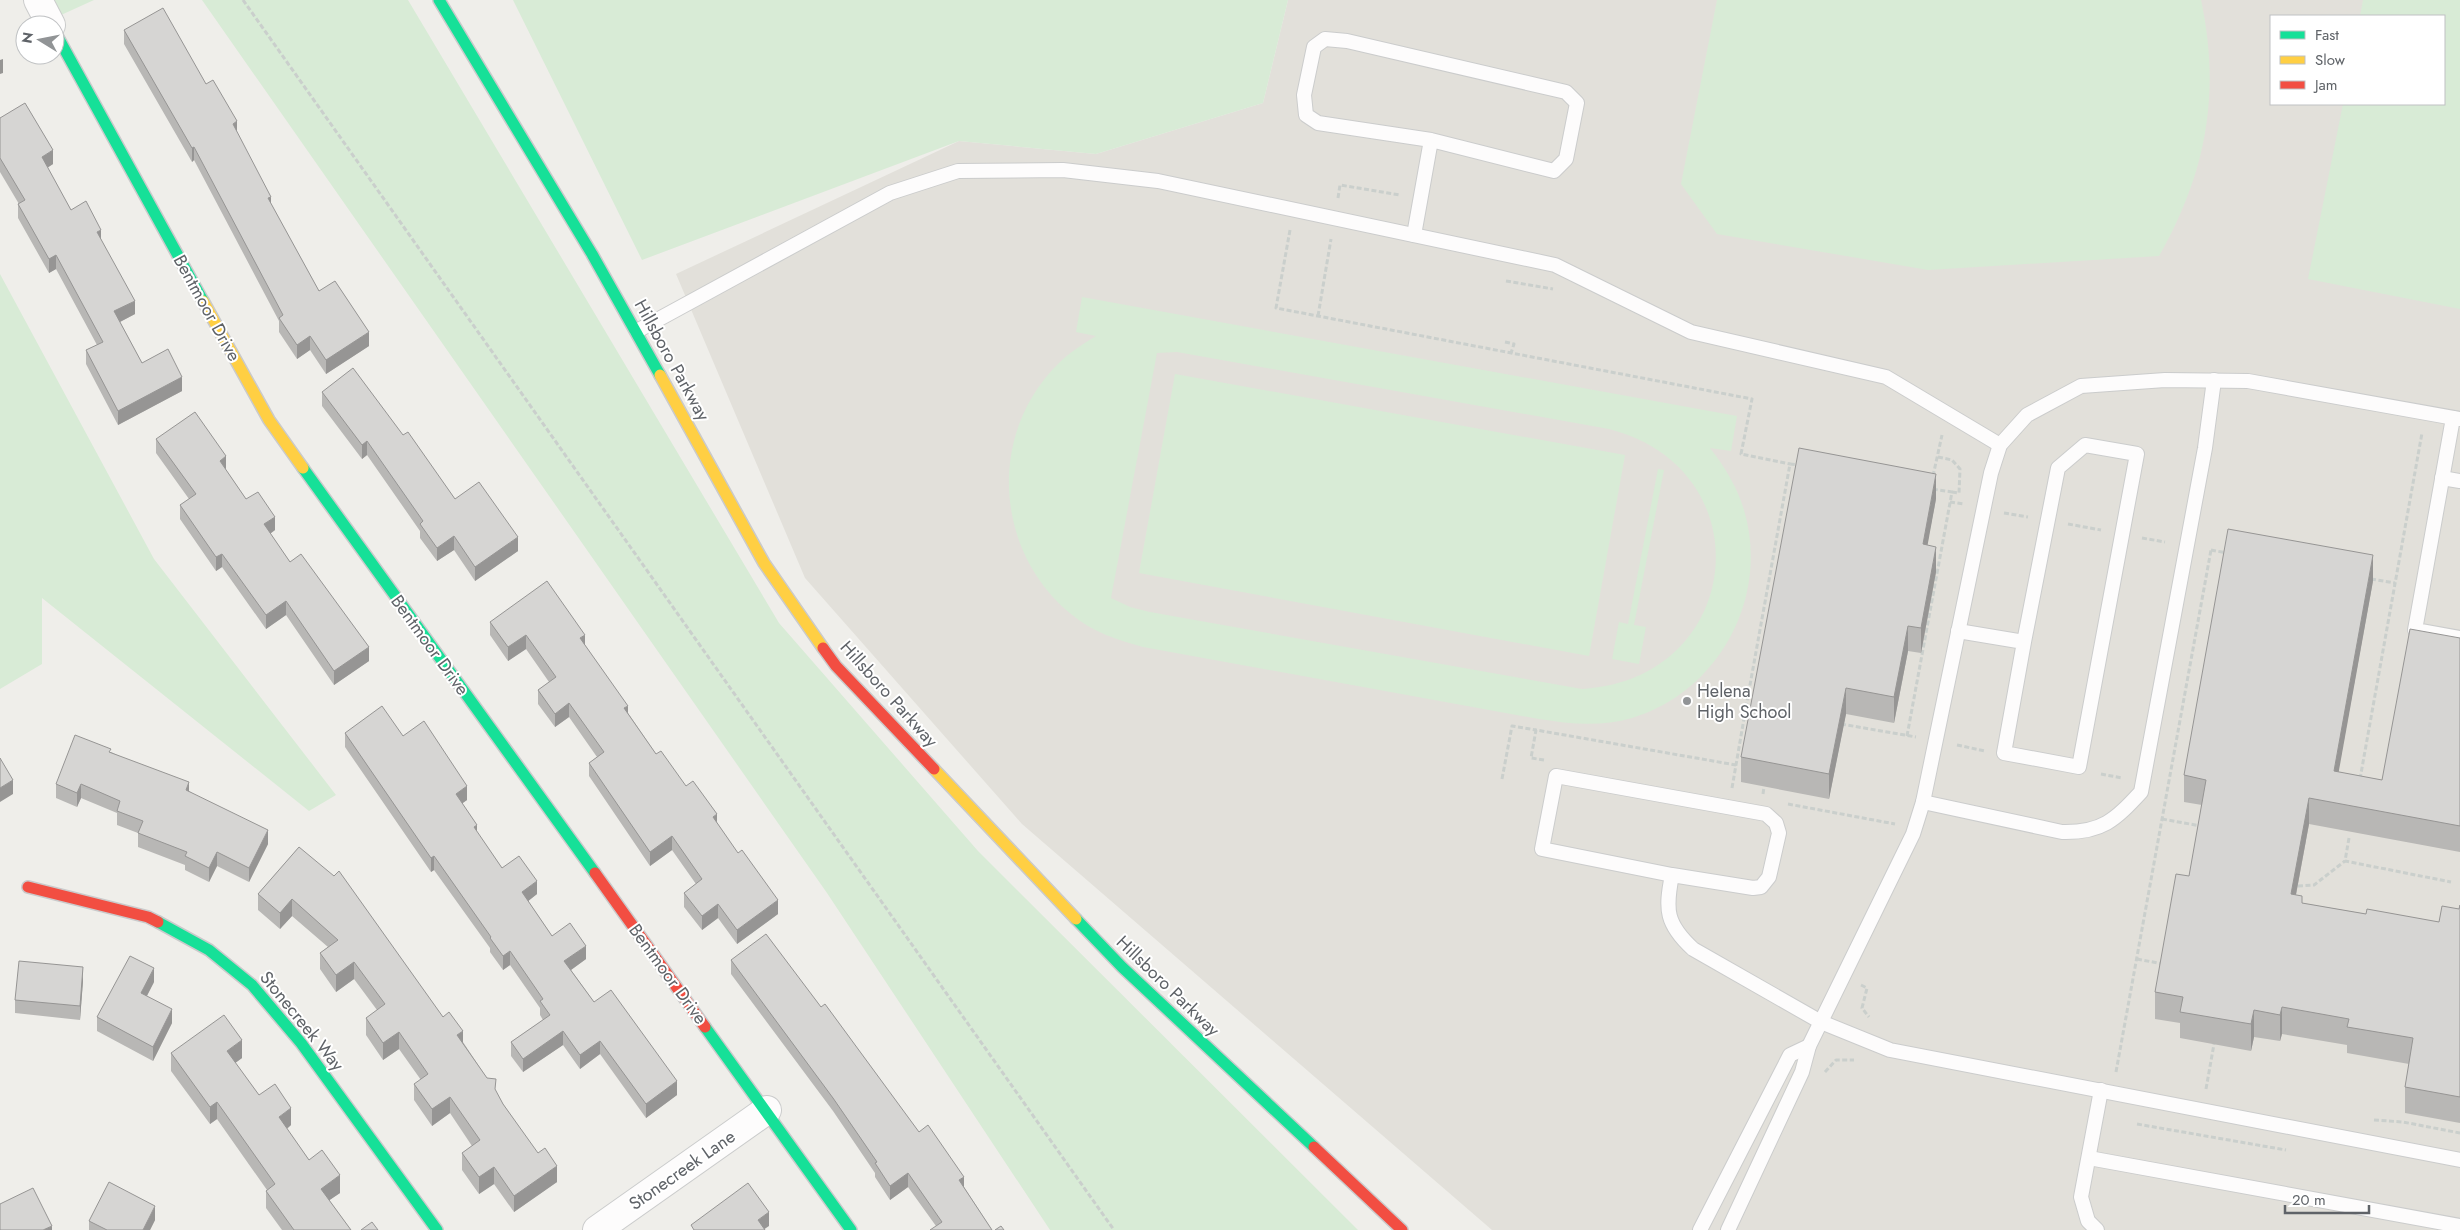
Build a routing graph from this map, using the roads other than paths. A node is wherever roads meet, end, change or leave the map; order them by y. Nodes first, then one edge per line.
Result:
1 (38, 0) edge
2 (439, 0) edge
3 (46, 15) edge
4 (65, 50) edge
5 (1431, 140) junction
6 (1414, 235) junction
7 (637, 331) junction
8 (2214, 380) junction
9 (2456, 418) edge
10 (2000, 445) junction
11 (2442, 478) junction
12 (2460, 481) edge
13 (1958, 631) junction
14 (2460, 638) edge
15 (2024, 642) junction
16 (1923, 802) junction
17 (1672, 875) junction
18 (28, 887) dead end
19 (1821, 1022) junction
20 (1809, 1046) junction
21 (2101, 1090) junction
22 (767, 1110) junction
23 (2089, 1158) junction
24 (2460, 1160) edge
25 (2460, 1226) edge
26 (437, 1230) edge
27 (597, 1230) edge
28 (851, 1230) edge
29 (1402, 1230) edge
30 (1700, 1230) edge
31 (1728, 1230) edge
32 (2097, 1230) edge

1 - 3 street
2 - 7 street, Hillsboro Parkway
4 - 22 street, Bentmoor Drive
5 - 5 lane
5 - 6 lane
6 - 7 lane
6 - 10 lane
7 - 29 street, Hillsboro Parkway
8 - 9 lane
8 - 10 lane
8 - 16 lane
9 - 11 lane
10 - 13 lane
11 - 12 lane
11 - 14 lane
13 - 15 lane
13 - 16 lane
15 - 15 lane
16 - 19 lane
17 - 17 lane
17 - 19 lane
18 - 26 street, Stonecreek Way
19 - 20 lane
19 - 21 lane
20 - 30 lane
20 - 31 lane
21 - 23 lane
21 - 24 lane
22 - 27 street, Stonecreek Lane
22 - 28 street, Bentmoor Drive
23 - 25 lane
23 - 32 lane

